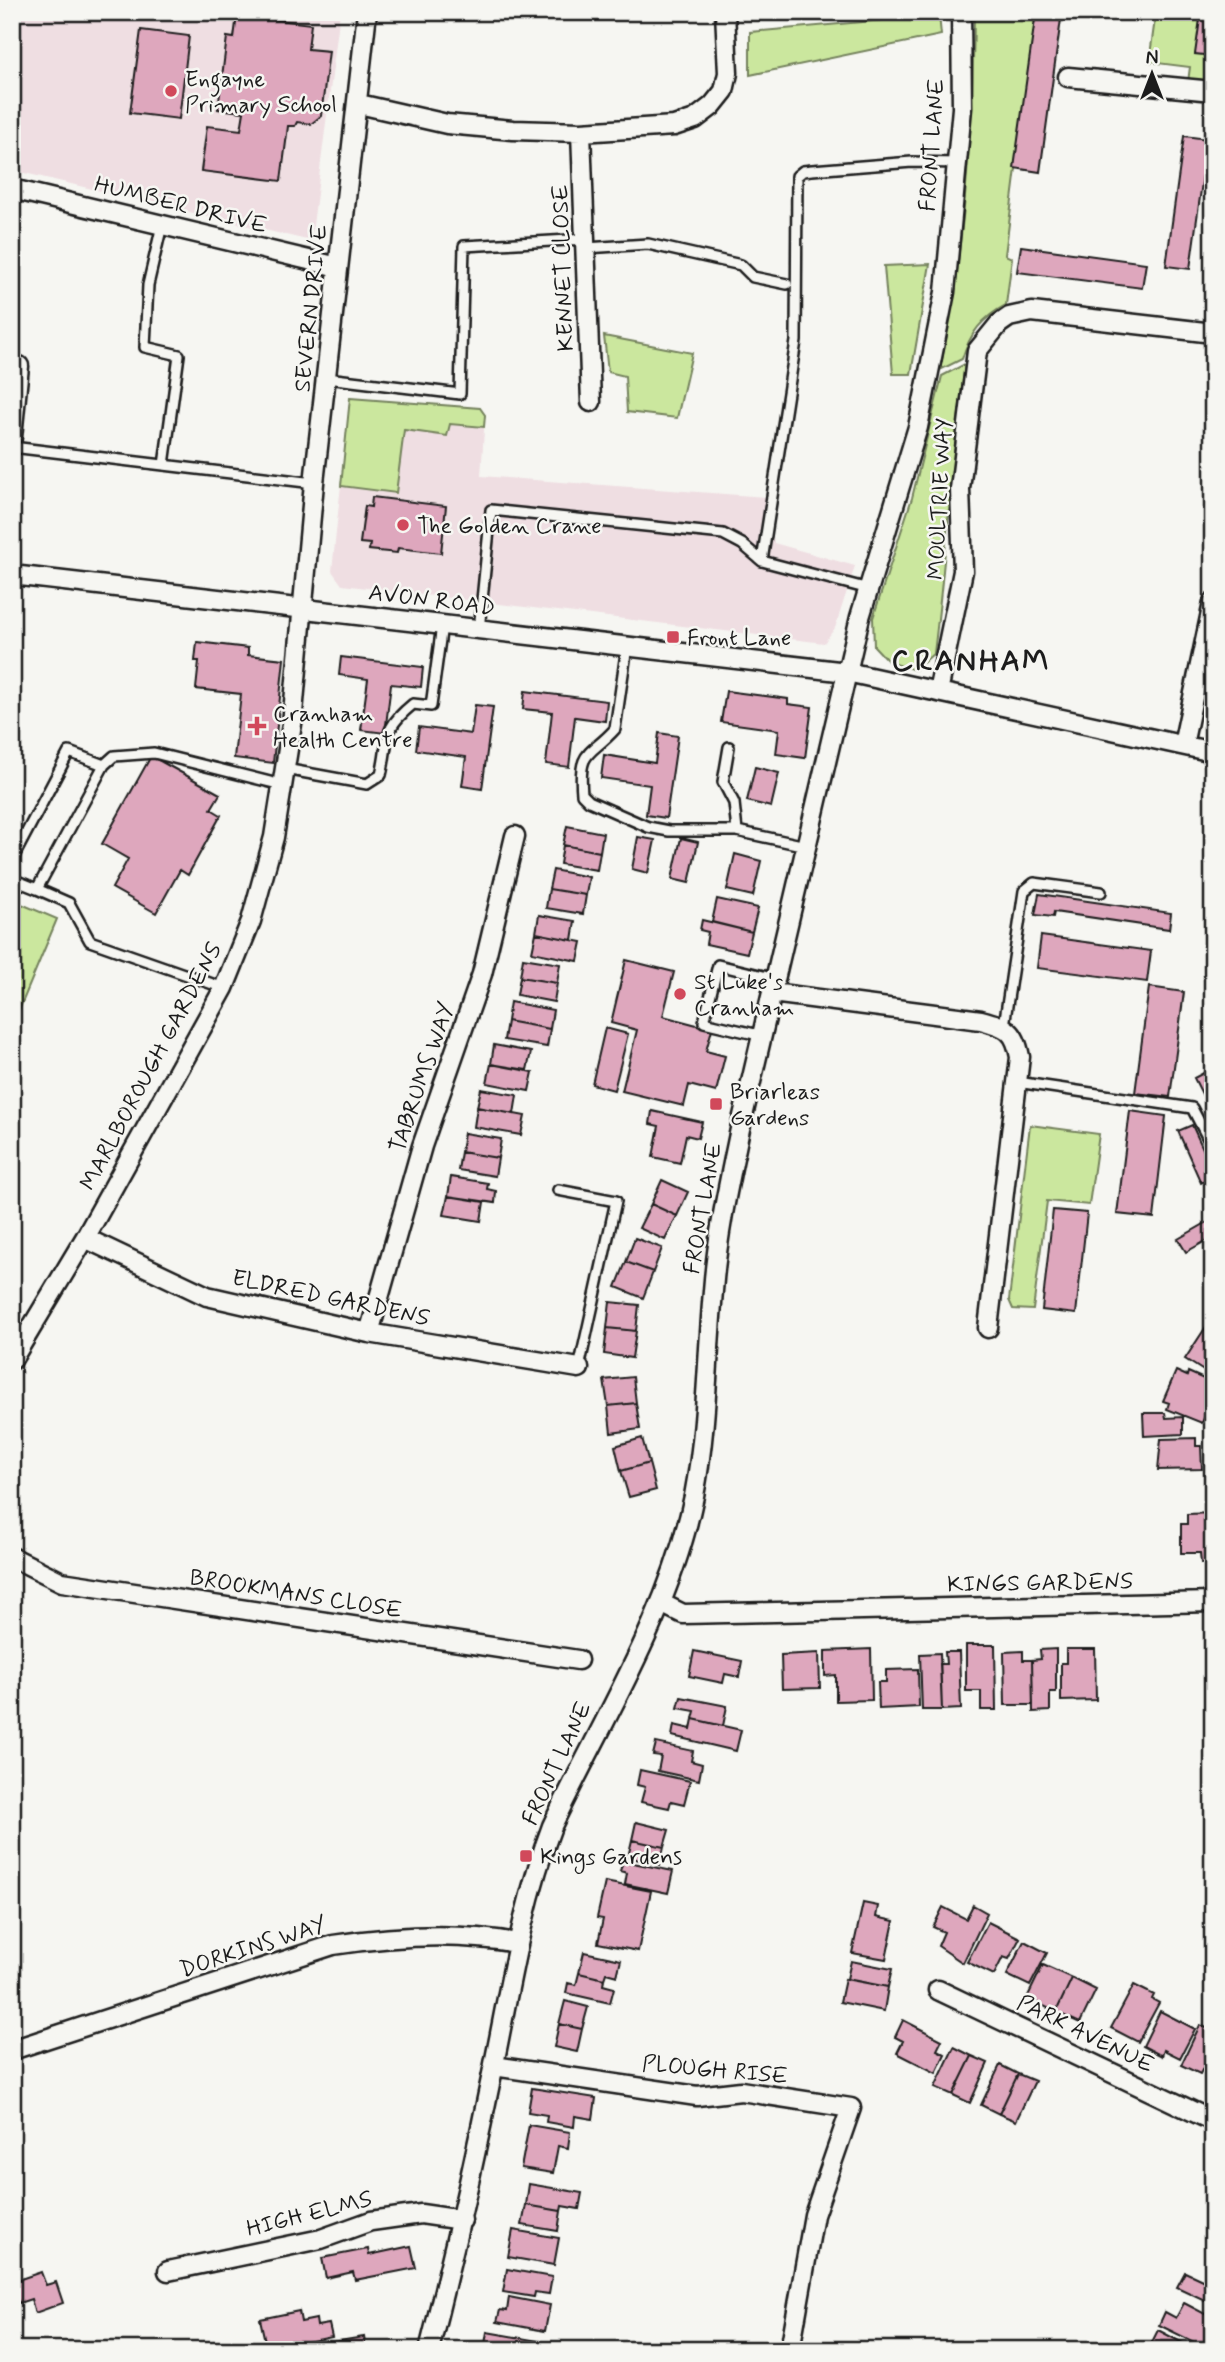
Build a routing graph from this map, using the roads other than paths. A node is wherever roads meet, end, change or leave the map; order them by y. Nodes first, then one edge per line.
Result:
1 (367, 12) edge
2 (725, 12) edge
3 (961, 12) edge
4 (1068, 77) dead end
5 (1213, 91) edge
6 (359, 104) junction
7 (581, 132) junction
8 (956, 163) junction
9 (12, 189) edge
10 (162, 225) junction
11 (586, 244) junction
12 (338, 267) junction
13 (787, 285) dead end
14 (1213, 333) edge
15 (19, 366) dead end
16 (327, 378) junction
17 (591, 402) dead end
18 (12, 437) edge
19 (12, 447) edge
20 (164, 465) junction
21 (314, 483) junction
22 (762, 561) junction
23 (12, 575) edge
24 (869, 589) junction
25 (1213, 603) edge
26 (302, 609) junction
27 (442, 625) junction
28 (479, 630) junction
29 (627, 646) junction
30 (847, 672) junction
31 (938, 692) junction
32 (1184, 745) junction
33 (729, 747) dead end
34 (1213, 752) edge
35 (104, 765) junction
36 (284, 777) junction
37 (737, 831) junction
38 (515, 836) dead end
39 (806, 846) junction
40 (12, 860) edge
41 (12, 878) edge
42 (37, 889) junction
43 (1101, 892) dead end
44 (774, 986) junction
45 (224, 988) junction
46 (1004, 1026) junction
47 (763, 1036) junction
48 (1017, 1082) junction
49 (1213, 1148) edge
50 (558, 1190) dead end
51 (85, 1238) junction
52 (988, 1328) dead end
53 (369, 1333) junction
54 (12, 1360) edge
55 (579, 1368) joint
56 (12, 1557) edge
57 (1213, 1602) edge
58 (661, 1603) junction
59 (578, 1660) dead end
60 (516, 1944) junction
61 (938, 1990) dead end
62 (12, 2050) edge
63 (494, 2066) junction
64 (1213, 2121) edge
65 (462, 2220) junction
66 (169, 2270) dead end
67 (429, 2350) edge
68 (790, 2350) edge

1 - 6 street, SEVERN DRIVE
2 - 7 street
3 - 8 street, FRONT LANE
4 - 5 street
6 - 7 street
6 - 12 street, SEVERN DRIVE
7 - 11 street, KENNET CLOSE
8 - 22 lane
8 - 24 street, FRONT LANE
9 - 10 street, HUMBER DRIVE
10 - 12 street, HUMBER DRIVE
10 - 20 lane
11 - 13 lane
11 - 16 lane
11 - 17 street, KENNET CLOSE
12 - 16 street, SEVERN DRIVE
14 - 31 street, MOULTRIE WAY
15 - 18 street
16 - 21 street, SEVERN DRIVE
19 - 20 lane
20 - 21 lane
21 - 26 street, SEVERN DRIVE
22 - 24 lane
22 - 28 lane
23 - 26 street, AVON ROAD
24 - 30 street, FRONT LANE
25 - 32 street
26 - 27 street, AVON ROAD
26 - 36 street, MARLBOROUGH GARDENS
27 - 28 street, AVON ROAD
27 - 36 lane
28 - 29 street, AVON ROAD
29 - 30 street, AVON ROAD
29 - 37 lane
30 - 31 street, AVON ROAD
30 - 39 street, FRONT LANE
31 - 32 street, AVON ROAD
32 - 34 street, AVON ROAD
33 - 37 lane
35 - 36 lane
35 - 40 lane
35 - 42 lane
36 - 45 street, MARLBOROUGH GARDENS
37 - 39 lane
38 - 53 street, TABRUMS WAY
39 - 44 street, FRONT LANE
41 - 42 lane
42 - 45 lane
43 - 46 lane
44 - 46 street
44 - 47 street, FRONT LANE
44 - 47 lane
45 - 51 street, MARLBOROUGH GARDENS
46 - 48 street
47 - 58 street, FRONT LANE
48 - 49 lane
48 - 52 street
50 - 55 lane
51 - 53 street, ELDRED GARDENS
51 - 54 street, MARLBOROUGH GARDENS
53 - 55 street, ELDRED GARDENS
56 - 59 street, BROOKMANS CLOSE
57 - 58 street, KINGS GARDENS
58 - 60 street, FRONT LANE
60 - 62 street, DORKINS WAY
60 - 63 street, FRONT LANE
61 - 64 street, PARK AVENUE
63 - 65 street, FRONT LANE
63 - 68 street, PLOUGH RISE
65 - 66 street, HIGH ELMS
65 - 67 street, FRONT LANE

